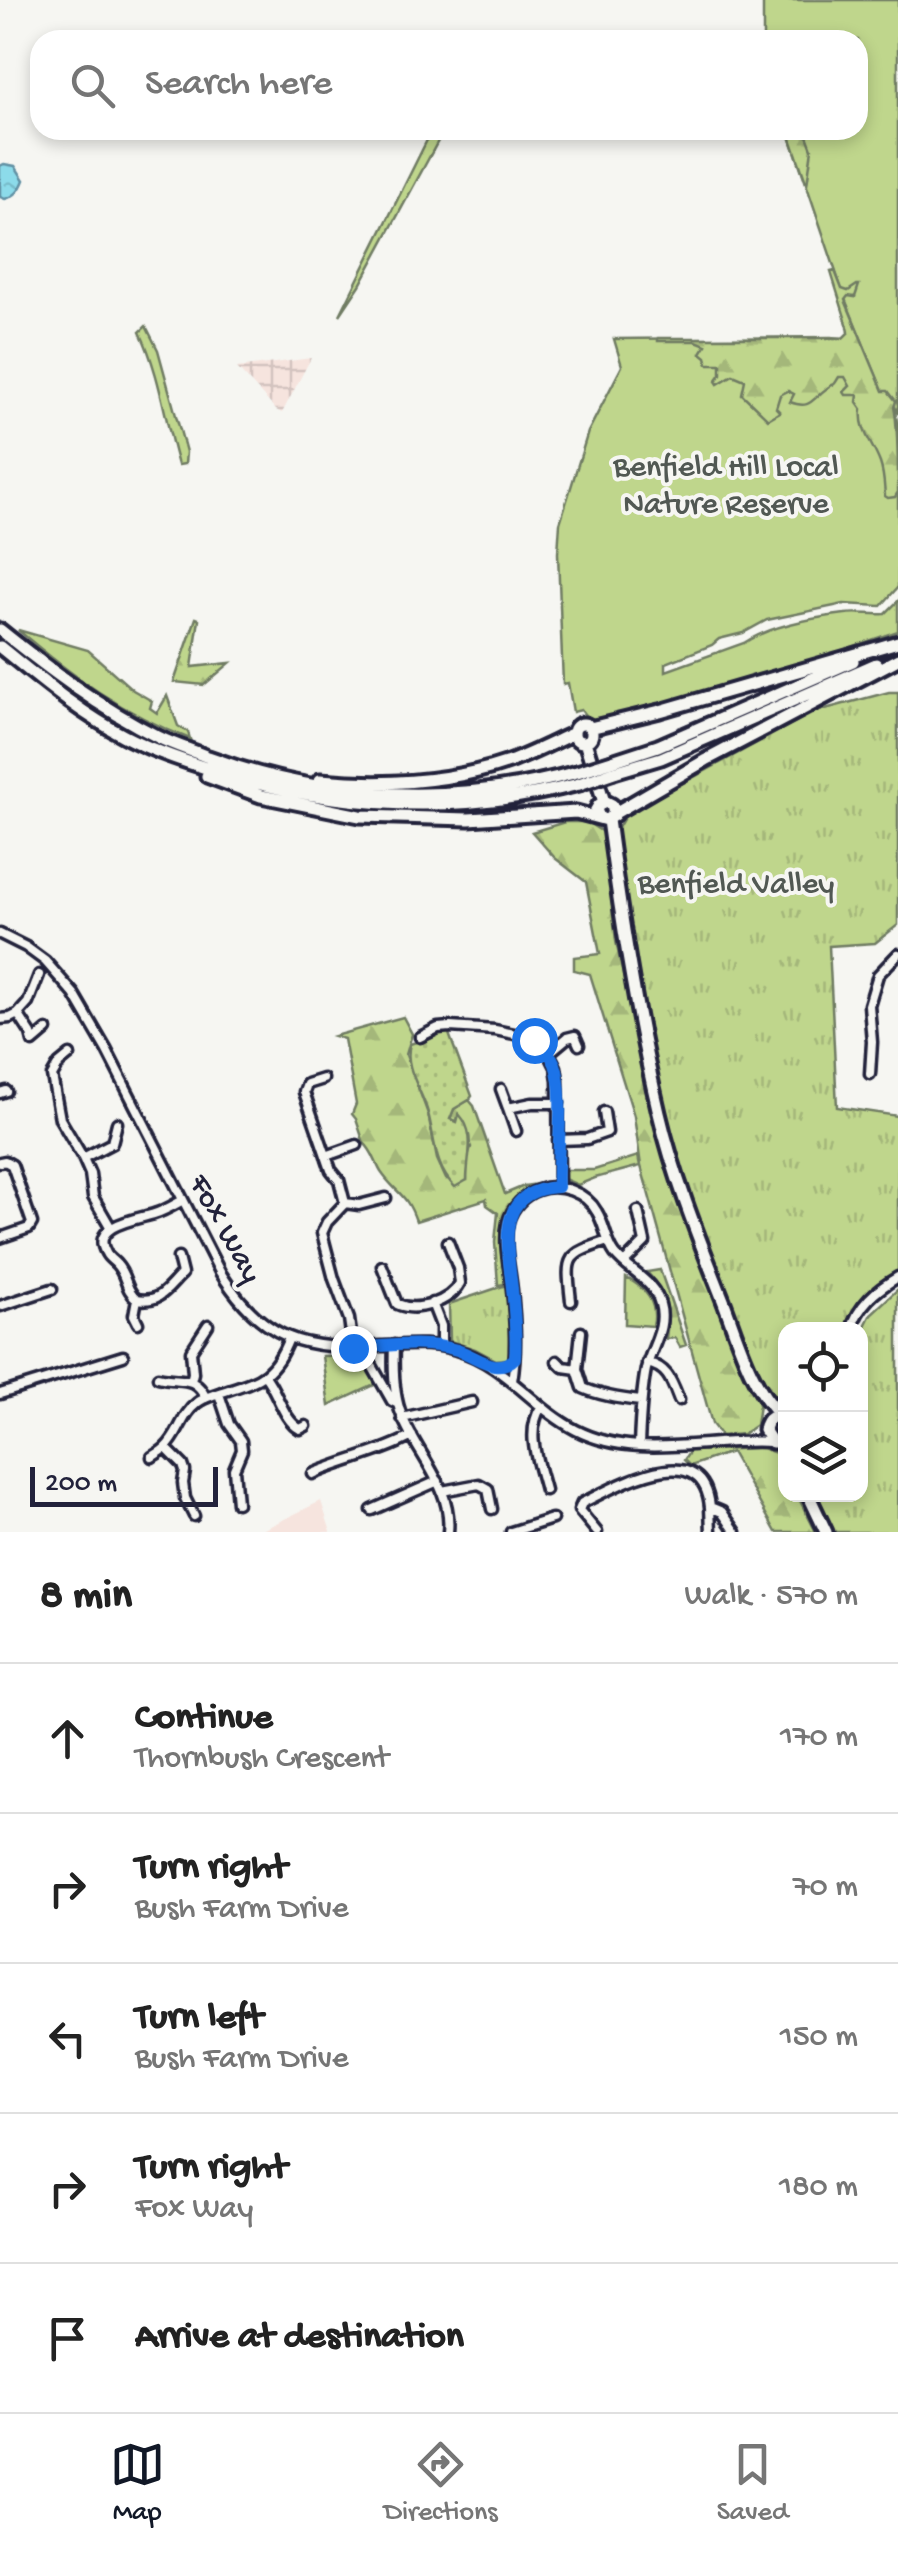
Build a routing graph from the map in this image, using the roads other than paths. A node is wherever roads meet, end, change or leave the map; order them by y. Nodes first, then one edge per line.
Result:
1 (0, 630) edge
2 (898, 642) edge
3 (0, 646) edge
4 (898, 657) edge
5 (590, 728) junction
6 (574, 733) junction
7 (585, 742) junction
8 (162, 754) junction
9 (613, 767) junction
10 (237, 768) junction
11 (578, 778) junction
12 (607, 817) junction
13 (0, 934) edge
14 (898, 954) edge
15 (38, 975) dead end
16 (18, 1014) junction
17 (0, 1019) edge
18 (572, 1023) dead end
19 (47, 1030) dead end
20 (575, 1036) junction
21 (420, 1037) dead end
22 (579, 1045) dead end
23 (549, 1053) junction
24 (70, 1055) dead end
25 (870, 1074) dead end
26 (323, 1079) dead end
27 (500, 1089) dead end
28 (559, 1103) junction
29 (508, 1108) junction
30 (604, 1112) dead end
31 (117, 1123) dead end
32 (516, 1131) dead end
33 (558, 1140) junction
34 (356, 1145) dead end
35 (326, 1156) junction
36 (83, 1158) junction
37 (0, 1162) edge
38 (558, 1187) junction
39 (386, 1198) dead end
40 (184, 1200) junction
41 (345, 1203) junction
42 (638, 1210) dead end
43 (111, 1228) junction
44 (0, 1238) edge
45 (608, 1241) junction
46 (448, 1242) dead end
47 (178, 1258) dead end
48 (624, 1263) junction
49 (382, 1266) dead end
50 (898, 1278) edge
51 (52, 1289) dead end
52 (137, 1299) junction
53 (571, 1301) dead end
54 (432, 1303) junction
55 (0, 1306) edge
56 (853, 1322) edge
57 (138, 1323) dead end
58 (208, 1326) dead end
59 (581, 1332) dead end
60 (290, 1338) junction
61 (394, 1346) junction
62 (440, 1346) junction
63 (353, 1348) junction
64 (123, 1356) dead end
65 (367, 1357) dead end
66 (515, 1358) junction
67 (557, 1361) dead end
68 (487, 1363) junction
69 (648, 1363) junction
70 (577, 1369) junction
71 (395, 1374) junction
72 (158, 1376) dead end
73 (266, 1376) junction
74 (191, 1380) junction
75 (512, 1382) junction
76 (382, 1384) junction
77 (291, 1393) dead end
78 (0, 1394) edge
79 (218, 1394) junction
80 (206, 1398) junction
81 (280, 1398) junction
82 (641, 1400) junction
83 (679, 1400) dead end
84 (472, 1402) dead end
85 (398, 1404) junction
86 (542, 1407) junction
87 (402, 1418) junction
88 (774, 1420) edge
89 (306, 1426) dead end
90 (412, 1436) junction
91 (751, 1441) junction
92 (639, 1445) junction
93 (778, 1445) edge
94 (683, 1446) junction
95 (166, 1448) junction
96 (152, 1457) dead end
97 (683, 1470) junction
98 (313, 1474) dead end
99 (440, 1486) junction
100 (544, 1490) dead end
101 (812, 1502) edge
102 (237, 1503) dead end
103 (710, 1507) junction
104 (492, 1509) dead end
105 (372, 1510) dead end
106 (194, 1516) dead end
107 (552, 1519) dead end
108 (448, 1532) edge
109 (511, 1532) edge
110 (597, 1532) edge
111 (711, 1532) edge
112 (736, 1532) edge
113 (826, 1532) edge

1 - 10 highway
2 - 5 highway
2 - 9 highway
3 - 8 highway
4 - 9 highway
4 - 12 highway
5 - 6 highway
5 - 7 highway
6 - 7 highway
6 - 10 highway
7 - 12 highway
8 - 11 highway
8 - 12 highway
9 - 11 highway, bridge
10 - 11 highway
12 - 88 highway
13 - 40 street, Fox Way
14 - 25 street
15 - 16 street
16 - 17 street
16 - 19 street
18 - 20 street
20 - 22 street
20 - 23 street
21 - 23 street
23 - 28 street
24 - 36 street
26 - 35 street
27 - 29 street
28 - 29 street
28 - 33 street
29 - 32 street
30 - 33 street
31 - 36 street
33 - 38 street
34 - 35 street
35 - 41 street
36 - 43 street
37 - 44 street
38 - 45 street
38 - 66 street
39 - 41 street
40 - 43 street
40 - 60 street, Fox Way
41 - 63 street
42 - 48 street
43 - 52 street
45 - 48 street
45 - 53 street
46 - 54 street
47 - 52 street
48 - 69 street
49 - 54 street
50 - 56 street
51 - 55 street
52 - 57 street
54 - 62 street
58 - 74 street
59 - 70 street
60 - 63 street, Fox Way
60 - 73 street
61 - 62 street, Fox Way
61 - 63 street, Fox Way
61 - 71 street
62 - 68 street, Fox Way
64 - 78 street
65 - 76 street
66 - 68 street
66 - 75 street
67 - 70 street
68 - 75 street, Fox Way
69 - 82 street
69 - 83 street
70 - 82 street
71 - 76 street
71 - 85 street
72 - 74 street
73 - 79 street
73 - 81 street
74 - 80 street
75 - 86 street, Fox Way
76 - 85 street
77 - 81 street
79 - 80 street
79 - 102 street
80 - 95 street
81 - 89 street
82 - 92 street
84 - 87 street
85 - 87 street
86 - 92 street, Fox Way
86 - 100 street
87 - 90 street
88 - 91 street
90 - 98 street
90 - 99 street
91 - 93 street, Fox Way
91 - 94 street, Fox Way
92 - 94 street, Fox Way
94 - 97 street
95 - 96 street
95 - 106 street
97 - 103 street
97 - 110 street
99 - 104 street
99 - 105 street
99 - 108 street
101 - 113 highway
103 - 111 street
103 - 112 street
107 - 109 street

